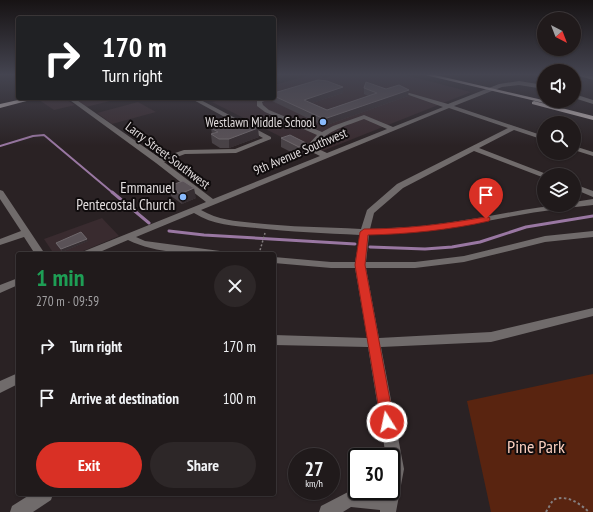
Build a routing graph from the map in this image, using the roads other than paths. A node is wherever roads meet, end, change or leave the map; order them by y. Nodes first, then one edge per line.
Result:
1 (425, 98) edge
2 (470, 98) edge
3 (512, 98) edge
4 (581, 98) edge
5 (26, 100) edge
6 (73, 100) edge
7 (197, 100) edge
8 (262, 100) edge
9 (593, 102) edge
10 (0, 106) edge
11 (449, 106) junction
12 (575, 108) edge
13 (593, 112) edge
14 (593, 119) edge
15 (392, 128) junction
16 (514, 128) junction
17 (322, 134) junction
18 (537, 136) edge
19 (474, 148) junction
20 (581, 150) edge
21 (593, 154) edge
22 (326, 156) junction
23 (159, 162) junction
24 (537, 172) edge
25 (581, 189) edge
26 (593, 194) edge
27 (1, 197) edge
28 (593, 202) edge
29 (212, 203) junction
30 (195, 210) junction
31 (364, 232) junction
32 (26, 233) junction
33 (593, 234) edge
34 (128, 237) junction
35 (0, 242) edge
36 (39, 252) edge
37 (91, 252) edge
38 (205, 252) edge
39 (276, 260) edge
40 (360, 265) junction
41 (16, 282) edge
42 (0, 289) edge
43 (593, 312) edge
44 (276, 340) edge
45 (374, 343) junction
46 (16, 379) edge
47 (0, 387) edge
48 (42, 496) edge
49 (388, 507) edge
50 (18, 512) edge
51 (327, 512) edge

1 - 11 street
2 - 11 street, 9th Avenue Southwest
3 - 14 main road
4 - 9 street
5 - 10 main road
6 - 23 street, Larry Street Southwest
7 - 23 street
8 - 17 street
11 - 15 street, 9th Avenue Southwest
11 - 16 street
12 - 13 main road
15 - 17 street
15 - 22 street, 9th Avenue Southwest
16 - 18 street
16 - 19 street
17 - 22 street
19 - 24 street
19 - 31 street
20 - 21 street
22 - 29 street, 9th Avenue Southwest
23 - 29 street, Larry Street Southwest
25 - 26 street
27 - 32 street
28 - 31 street
29 - 30 street, 9th Avenue Southwest
30 - 31 street
30 - 34 street, 9th Avenue Southwest
31 - 40 street
32 - 35 street
32 - 36 street
33 - 40 street
34 - 37 street, 9th Avenue Southwest
34 - 38 street
39 - 40 street
40 - 45 street
41 - 42 street
43 - 45 street
44 - 45 street
45 - 49 street
46 - 47 street
48 - 50 street
49 - 51 street

